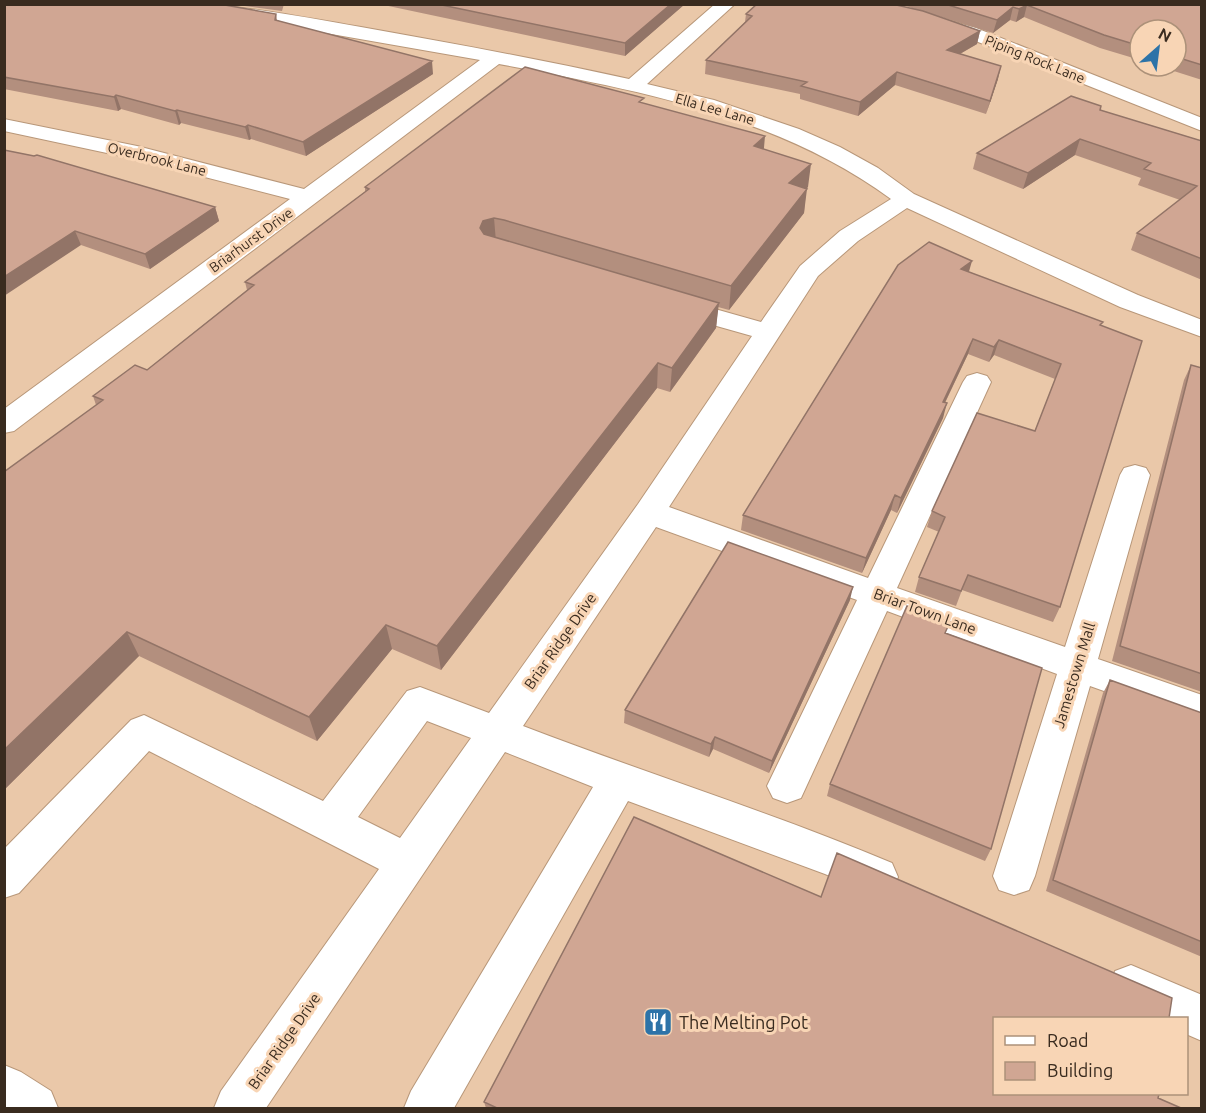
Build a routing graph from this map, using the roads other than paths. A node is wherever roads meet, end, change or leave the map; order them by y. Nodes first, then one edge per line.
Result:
1 (189, 4) edge
2 (726, 4) edge
3 (865, 4) edge
4 (497, 56) junction
5 (633, 86) junction
6 (4, 125) edge
7 (1202, 125) edge
8 (309, 197) junction
9 (906, 199) junction
10 (656, 300) edge
11 (1202, 329) edge
12 (769, 333) junction
13 (977, 382) dead end
14 (4, 393) edge
15 (33, 404) junction
16 (4, 424) edge
17 (1135, 475) dead end
18 (649, 512) junction
19 (877, 594) junction
20 (1077, 666) junction
21 (1202, 711) edge
22 (496, 734) junction
23 (619, 780) junction
24 (787, 786) dead end
25 (330, 823) junction
26 (407, 862) junction
27 (1014, 876) dead end
28 (4, 879) edge
29 (913, 892) edge
30 (1095, 971) edge
31 (1202, 1018) edge
32 (4, 1089) edge
33 (34, 1108) edge
34 (238, 1108) edge
35 (428, 1108) edge

1 - 4 street, Ella Lee Lane
2 - 5 street
3 - 7 street, Piping Rock Lane
4 - 5 street, Ella Lee Lane
4 - 8 street, Briarhurst Drive
5 - 9 street, Ella Lee Lane
6 - 8 street, Overbrook Lane
8 - 15 street, Briarhurst Drive
9 - 11 street, Ella Lee Lane
9 - 12 street, Briar Ridge Drive
10 - 12 street
12 - 18 street, Briar Ridge Drive
13 - 19 street
14 - 15 street
15 - 16 street, Briarhurst Drive
17 - 20 street, Jamestown Mall
18 - 19 street, Briar Town Lane
18 - 22 street, Briar Ridge Drive
19 - 20 street, Briar Town Lane
19 - 24 street
20 - 21 street, Briar Town Lane
20 - 27 street, Jamestown Mall
22 - 23 street
22 - 25 street
22 - 26 street, Briar Ridge Drive
23 - 29 street
23 - 35 street
25 - 26 street
25 - 28 street
26 - 34 street, Briar Ridge Drive
30 - 31 street
32 - 33 street

